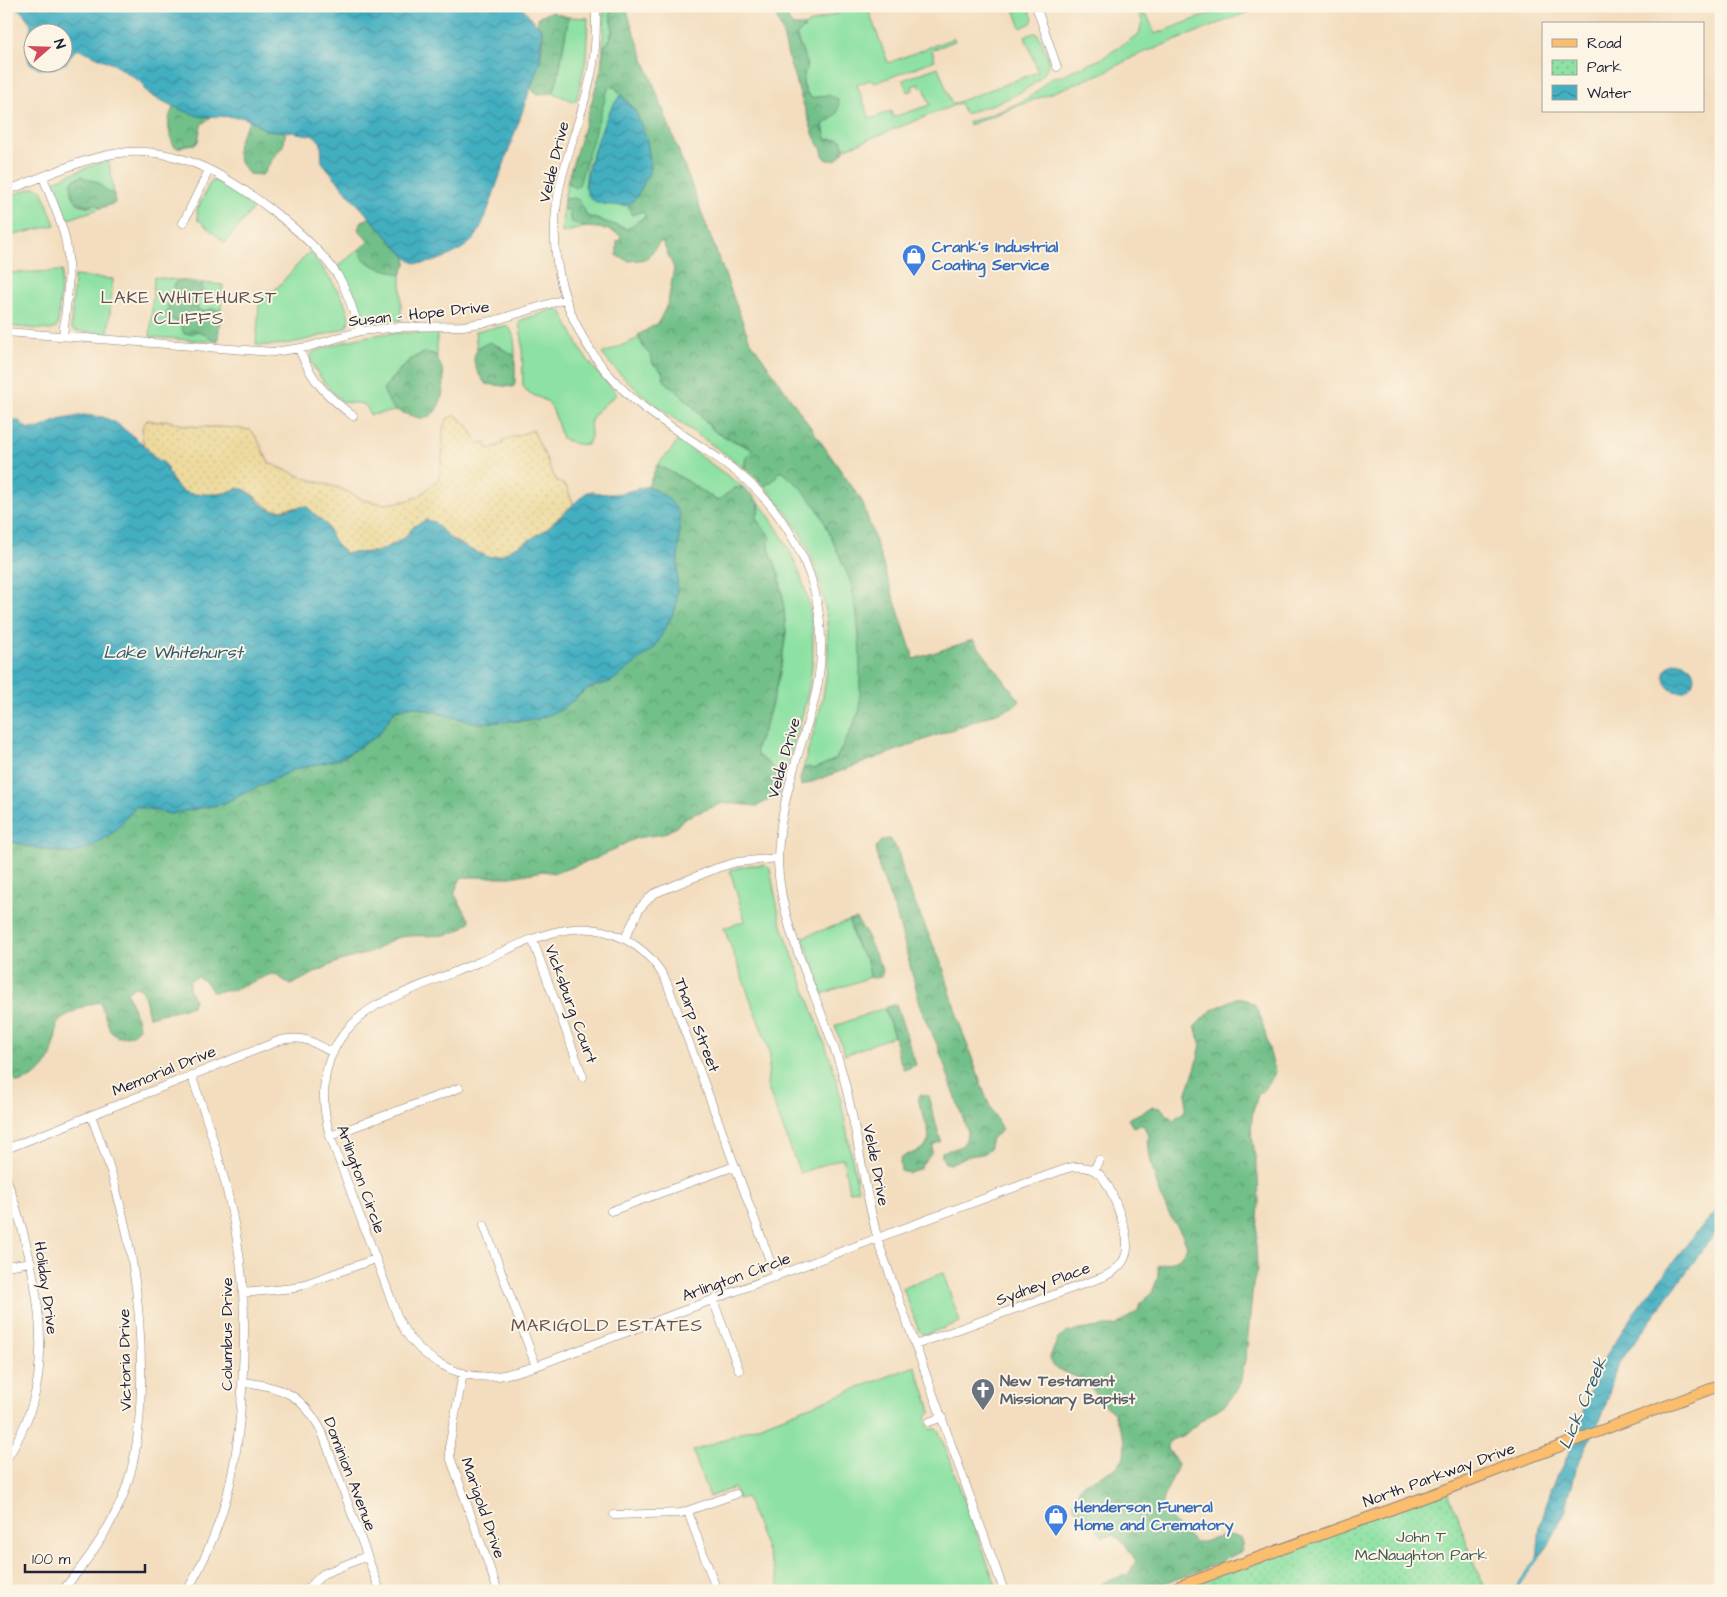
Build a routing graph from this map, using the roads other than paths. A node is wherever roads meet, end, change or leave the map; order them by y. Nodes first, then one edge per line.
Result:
1 (596, 6) edge
2 (1036, 6) edge
3 (1057, 66) dead end
4 (209, 170) junction
5 (43, 177) junction
6 (6, 191) edge
7 (183, 223) dead end
8 (565, 298) junction
9 (360, 330) junction
10 (6, 332) edge
11 (63, 336) junction
12 (299, 349) junction
13 (353, 416) dead end
14 (778, 858) junction
15 (625, 938) junction
16 (533, 940) junction
17 (333, 1052) junction
18 (191, 1075) junction
19 (583, 1077) dead end
20 (459, 1088) dead end
21 (91, 1115) junction
22 (330, 1136) junction
23 (6, 1148) edge
24 (1099, 1160) dead end
25 (735, 1166) junction
26 (1094, 1170) junction
27 (6, 1177) edge
28 (611, 1211) dead end
29 (484, 1225) dead end
30 (878, 1239) junction
31 (375, 1259) junction
32 (31, 1262) junction
33 (6, 1266) edge
34 (776, 1277) junction
35 (243, 1292) junction
36 (713, 1300) junction
37 (915, 1345) junction
38 (536, 1366) junction
39 (739, 1370) dead end
40 (462, 1373) junction
41 (242, 1382) junction
42 (1721, 1385) edge
43 (942, 1417) junction
44 (929, 1422) dead end
45 (6, 1460) edge
46 (736, 1494) dead end
47 (688, 1512) junction
48 (614, 1515) dead end
49 (368, 1556) junction
50 (6, 1587) edge
51 (11, 1591) edge
52 (62, 1591) edge
53 (187, 1591) edge
54 (305, 1591) edge
55 (380, 1591) edge
56 (498, 1591) edge
57 (717, 1591) edge
58 (1004, 1591) edge
59 (1166, 1591) edge

1 - 8 street, Velde Drive
2 - 3 street
4 - 5 street
4 - 7 street
4 - 9 street
5 - 6 street
5 - 11 street
8 - 9 street, Susan - Hope Drive
8 - 14 street, Velde Drive
9 - 12 street, Susan - Hope Drive
10 - 11 street, Susan - Hope Drive
11 - 12 street, Susan - Hope Drive
12 - 13 street
14 - 15 street
14 - 30 street, Velde Drive
15 - 16 street, Tharp Street
15 - 25 street, Tharp Street
16 - 17 street, Tharp Street
16 - 19 street, Vicksburg Court
17 - 18 street, Memorial Drive
17 - 22 street, Arlington Circle
18 - 21 street, Memorial Drive
18 - 35 street, Columbus Drive
20 - 22 street
21 - 23 street, Memorial Drive
21 - 52 street, Victoria Drive
22 - 31 street, Arlington Circle
24 - 26 street
25 - 28 street
25 - 34 street, Tharp Street
26 - 30 street, Arlington Circle
26 - 37 street, Sydney Place
27 - 32 street, Holiday Drive
29 - 38 street
30 - 34 street, Arlington Circle
30 - 37 street, Velde Drive
31 - 35 street
31 - 40 street, Arlington Circle
32 - 33 street
32 - 45 street, Holiday Drive
34 - 36 street, Arlington Circle
35 - 41 street, Columbus Drive
36 - 38 street, Arlington Circle
36 - 39 street
37 - 43 street, Velde Drive
38 - 40 street, Arlington Circle
40 - 56 street, Marigold Drive
41 - 49 street, Dominion Avenue
41 - 53 street, Columbus Drive
42 - 59 main road, North Parkway Drive
43 - 44 street
43 - 58 street, Velde Drive
46 - 47 street
47 - 48 street
47 - 57 street
49 - 54 street
49 - 55 street, Dominion Avenue
50 - 51 street

